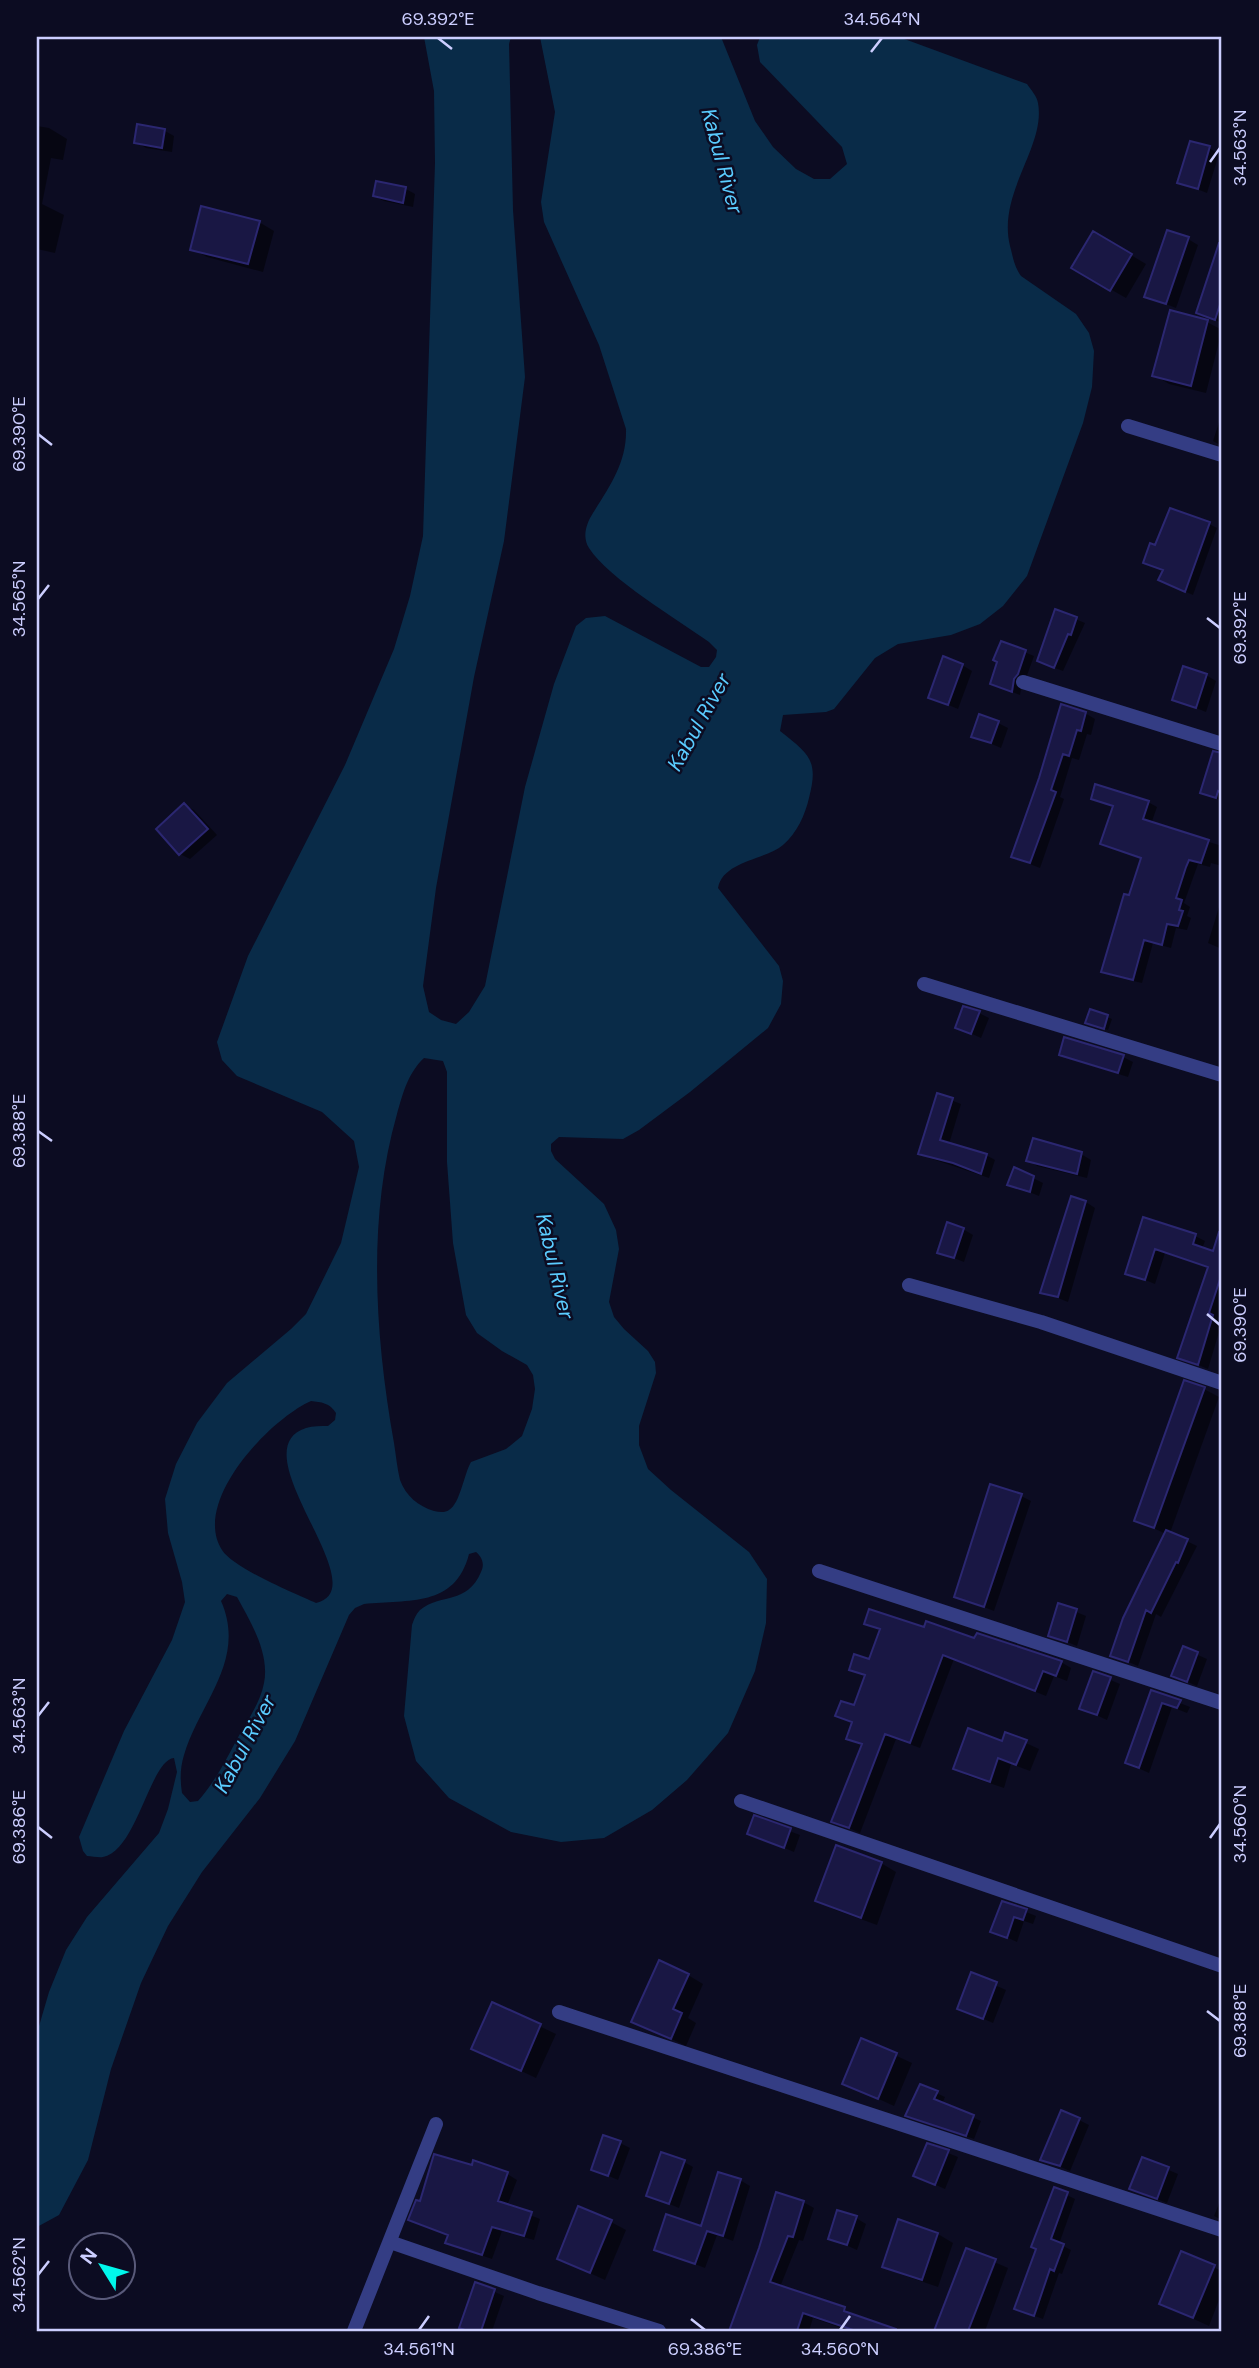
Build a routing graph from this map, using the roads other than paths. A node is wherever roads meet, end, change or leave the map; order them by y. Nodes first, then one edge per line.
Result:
1 (1128, 426) dead end
2 (1222, 455) edge
3 (1023, 682) dead end
4 (1222, 744) edge
5 (924, 984) dead end
6 (1222, 1075) edge
7 (909, 1285) dead end
8 (1222, 1383) edge
9 (819, 1571) dead end
10 (1222, 1703) edge
11 (741, 1801) dead end
12 (1222, 1966) edge
13 (559, 2012) dead end
14 (436, 2124) dead end
15 (1222, 2230) edge
16 (390, 2242) junction
17 (354, 2331) edge
18 (659, 2331) edge

1 - 2 street
3 - 4 street
5 - 6 street
7 - 8 street
9 - 10 street
11 - 12 street
13 - 15 street
14 - 16 street
16 - 17 street
16 - 18 street

